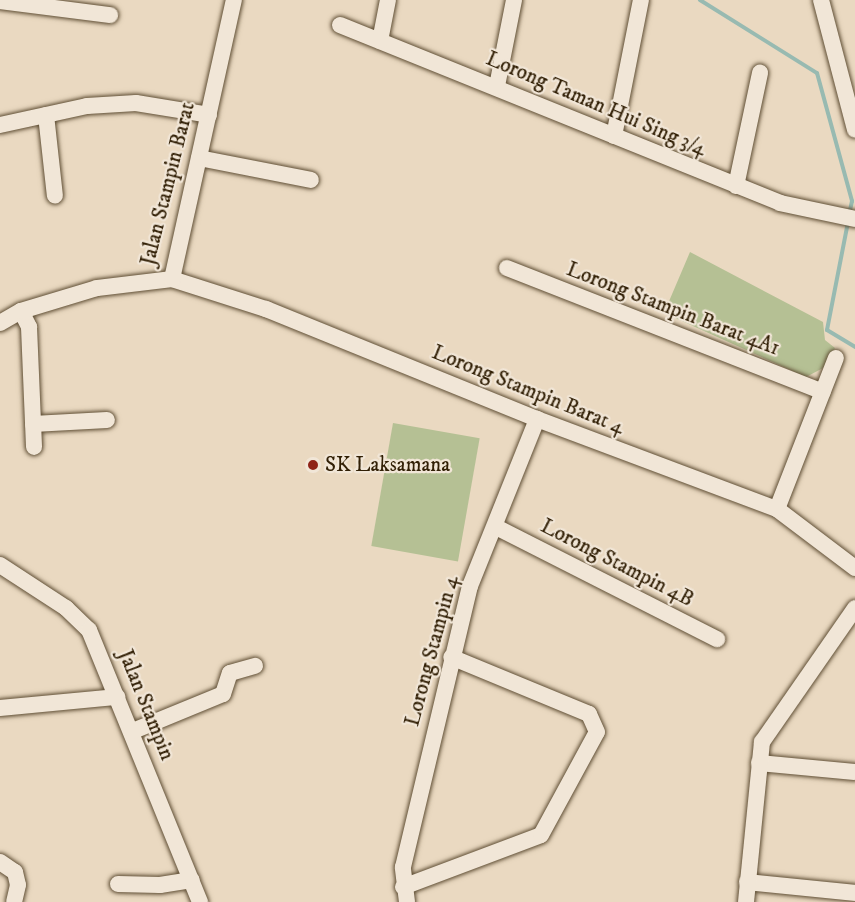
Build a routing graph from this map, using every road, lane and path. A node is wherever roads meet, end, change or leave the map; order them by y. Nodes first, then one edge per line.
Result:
1 (234, 0) edge
2 (388, 0) edge
3 (514, 0) edge
4 (640, 0) edge
5 (821, 0) edge
6 (0, 1) edge
7 (110, 15) dead end
8 (340, 25) dead end
9 (380, 41) junction
10 (760, 73) dead end
11 (497, 86) junction
12 (46, 115) junction
13 (209, 115) junction
14 (0, 125) edge
15 (855, 130) edge
16 (614, 136) junction
17 (200, 158) junction
18 (311, 180) dead end
19 (736, 186) junction
20 (55, 196) dead end
21 (847, 218) edge
22 (507, 268) dead end
23 (172, 279) junction
24 (21, 311) junction
25 (0, 323) edge
26 (836, 358) dead end
27 (823, 392) junction
28 (537, 419) junction
29 (107, 420) dead end
30 (33, 424) junction
31 (34, 447) dead end
32 (777, 509) junction
33 (495, 527) junction
34 (0, 565) edge
35 (855, 568) edge
36 (855, 608) edge
37 (717, 639) dead end
38 (451, 657) junction
39 (255, 666) dead end
40 (117, 697) junction
41 (0, 708) edge
42 (133, 731) junction
43 (759, 763) junction
44 (855, 772) edge
45 (0, 862) edge
46 (192, 880) junction
47 (747, 882) junction
48 (118, 884) dead end
49 (855, 893) edge
50 (405, 894) edge
51 (14, 902) edge
52 (200, 902) edge
53 (746, 902) edge

1 - 13 street, Jalan Stampin Barat
2 - 9 street
3 - 11 street
4 - 16 street
5 - 15 street
6 - 7 street
8 - 9 street, Lorong Taman Hui Sing 3/4
9 - 11 street, Lorong Taman Hui Sing 3/4
10 - 19 street
11 - 16 street, Lorong Taman Hui Sing 3/4
12 - 13 street
12 - 14 street
12 - 20 street
13 - 17 street, Jalan Stampin Barat
16 - 19 street, Lorong Taman Hui Sing 3/4
17 - 18 street
17 - 23 street, Jalan Stampin Barat
19 - 21 street, Lorong Taman Hui Sing 3/4
22 - 27 street, Lorong Stampin Barat 4A1
23 - 24 street, Jalan Stampin Barat
23 - 28 street, Lorong Stampin Barat 4
24 - 25 street, Jalan Stampin Barat
24 - 30 street
26 - 27 street
27 - 32 street
28 - 32 street, Lorong Stampin Barat 4
28 - 33 street, Lorong Stampin 4
29 - 30 street
30 - 31 street
32 - 35 street, Lorong Stampin Barat 4
33 - 37 street, Lorong Stampin 4B
33 - 38 street, Lorong Stampin 4
34 - 40 street, Jalan Stampin
36 - 43 street
38 - 50 street, Lorong Stampin 4
38 - 50 street
39 - 42 street
40 - 41 street
40 - 42 street, Jalan Stampin
42 - 46 street, Jalan Stampin
43 - 44 street
43 - 47 street
45 - 51 street
46 - 48 street
46 - 52 street, Jalan Stampin
47 - 49 street
47 - 53 street

